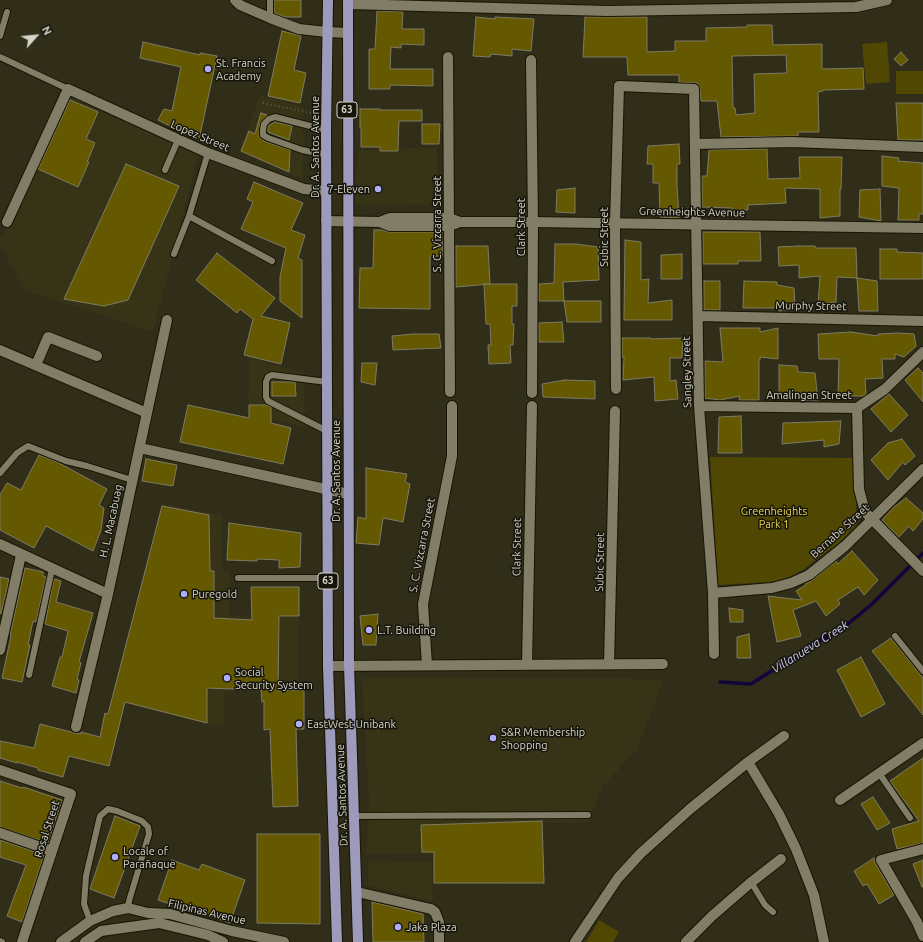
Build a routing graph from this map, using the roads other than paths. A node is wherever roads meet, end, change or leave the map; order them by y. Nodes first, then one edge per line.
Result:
1 (235, 0) edge
2 (270, 0) edge
3 (328, 0) edge
4 (888, 0) edge
5 (348, 2) edge
6 (7, 12) dead end
7 (270, 18) junction
8 (327, 32) junction
9 (348, 33) junction
10 (0, 36) edge
11 (0, 57) edge
12 (448, 57) dead end
13 (531, 60) dead end
14 (68, 89) junction
15 (694, 89) joint
16 (326, 130) junction
17 (178, 140) junction
18 (695, 144) junction
19 (923, 147) edge
20 (208, 153) junction
21 (326, 155) junction
22 (165, 170) dead end
23 (327, 191) junction
24 (188, 216) junction
25 (326, 221) junction
26 (347, 221) junction
27 (7, 222) dead end
28 (449, 222) junction
29 (533, 222) junction
30 (615, 224) junction
31 (696, 224) junction
32 (923, 228) edge
33 (174, 254) dead end
34 (272, 261) dead end
35 (698, 316) junction
36 (167, 320) dead end
37 (923, 321) edge
38 (0, 350) edge
39 (923, 352) edge
40 (97, 356) dead end
41 (36, 365) junction
42 (327, 382) junction
43 (616, 389) dead end
44 (450, 392) dead end
45 (532, 393) dead end
46 (452, 406) dead end
47 (532, 406) dead end
48 (699, 406) junction
49 (857, 408) junction
50 (616, 411) dead end
51 (147, 413) junction
52 (327, 431) junction
53 (140, 448) junction
54 (923, 469) edge
55 (0, 473) edge
56 (132, 480) junction
57 (327, 490) junction
58 (348, 494) junction
59 (871, 519) junction
60 (0, 544) edge
61 (21, 555) junction
62 (52, 569) junction
63 (923, 571) edge
64 (238, 578) dead end
65 (328, 578) junction
66 (712, 593) junction
67 (108, 594) junction
68 (895, 636) dead end
69 (0, 650) edge
70 (714, 654) dead end
71 (609, 664) junction
72 (663, 664) dead end
73 (349, 665) junction
74 (427, 665) junction
75 (527, 665) junction
76 (328, 666) junction
77 (923, 671) edge
78 (30, 675) dead end
79 (76, 727) dead end
80 (784, 736) dead end
81 (923, 743) edge
82 (748, 762) junction
83 (0, 770) edge
84 (878, 773) junction
85 (840, 800) dead end
86 (588, 815) dead end
87 (354, 816) junction
88 (910, 818) dead end
89 (0, 833) edge
90 (923, 850) edge
91 (52, 852) junction
92 (781, 859) dead end
93 (751, 882) junction
94 (357, 892) junction
95 (128, 908) junction
96 (773, 912) dead end
97 (90, 921) junction
98 (128, 926) junction
99 (210, 931) junction
100 (232, 931) junction
101 (923, 936) edge
102 (22, 942) edge
103 (61, 942) edge
104 (85, 942) edge
105 (223, 942) edge
106 (227, 942) edge
107 (284, 942) edge
108 (337, 942) edge
109 (358, 942) edge
110 (439, 942) edge
111 (575, 942) edge
112 (686, 942) edge
113 (824, 942) edge

1 - 7 street
2 - 7 lane
3 - 8 main road, Dr. A. Santos Avenue / 63
4 - 5 street
5 - 9 main road, Dr. A. Santos Avenue / 63
6 - 10 lane
7 - 8 street
8 - 9 street
8 - 16 main road, Dr. A. Santos Avenue / 63
9 - 26 main road, Dr. A. Santos Avenue / 63
11 - 14 lane
12 - 28 street, S. C. Vizcarra Street
13 - 29 street, Clark Street
14 - 17 street, Lopez Street
14 - 27 street
15 - 18 street, Sangley Street
15 - 30 street, Subic Street
16 - 21 main road, Dr. A. Santos Avenue / 63
16 - 21 lane
17 - 20 street, Lopez Street
17 - 22 lane
18 - 19 street
18 - 31 street, Sangley Street
20 - 23 street, Lopez Street
20 - 24 lane
21 - 23 main road, Dr. A. Santos Avenue / 63
23 - 25 main road, Dr. A. Santos Avenue / 63
24 - 33 lane
24 - 34 lane
25 - 26 street, Greenheights Avenue
25 - 42 main road, Dr. A. Santos Avenue / 63
26 - 28 street, Greenheights Avenue
26 - 58 main road, Dr. A. Santos Avenue / 63
28 - 29 street, Greenheights Avenue
28 - 44 street, S. C. Vizcarra Street
29 - 30 street, Greenheights Avenue
29 - 45 street, Clark Street
30 - 31 street, Greenheights Avenue
30 - 43 street, Subic Street
31 - 32 street, Greenheights Avenue
31 - 35 street, Sangley Street
35 - 37 street, Murphy Street
35 - 48 street, Sangley Street
36 - 51 street, H. L. Macabuag
38 - 41 street
39 - 49 street, Amalingan Street
40 - 41 street
41 - 51 street
42 - 52 main road, Dr. A. Santos Avenue / 63
42 - 52 lane
46 - 74 street, S. C. Vizcarra Street
47 - 75 street, Clark Street
48 - 49 street, Amalingan Street
48 - 66 street, Sangley Street
49 - 59 street
50 - 71 street, Subic Street
51 - 53 street, H. L. Macabuag
52 - 57 main road, Dr. A. Santos Avenue / 63
53 - 56 street, H. L. Macabuag
53 - 57 street
54 - 59 street, Bernabe Street
55 - 56 lane
56 - 67 street, H. L. Macabuag
57 - 58 street
57 - 65 main road, Dr. A. Santos Avenue / 63
58 - 73 main road, Dr. A. Santos Avenue / 63
59 - 63 street
59 - 66 street, Bernabe Street
60 - 61 street
61 - 62 street
61 - 69 street
62 - 67 street
62 - 78 lane
64 - 65 lane
65 - 76 main road, Dr. A. Santos Avenue / 63
66 - 70 street, Sangley Street
67 - 79 street, H. L. Macabuag
68 - 77 lane
71 - 72 street
71 - 75 street
73 - 74 street
73 - 76 street
73 - 87 main road, Dr. A. Santos Avenue / 63
74 - 75 street
76 - 108 main road, Dr. A. Santos Avenue / 63
80 - 82 street
81 - 84 street
82 - 111 street
82 - 113 street
83 - 91 street, Rosal Street
84 - 85 street
84 - 88 lane
86 - 87 lane
87 - 94 main road, Dr. A. Santos Avenue / 63
89 - 91 street
90 - 101 street
91 - 102 street, Rosal Street
92 - 93 street
93 - 96 lane
93 - 112 street
94 - 109 main road, Dr. A. Santos Avenue / 63
94 - 110 street
95 - 97 street
95 - 97 lane
95 - 98 street
95 - 99 street, Filipinas Avenue
97 - 103 street
98 - 99 street, Filipinas Avenue
98 - 104 street, Filipinas Avenue
99 - 100 street, Filipinas Avenue
99 - 105 street, Filipinas Avenue
100 - 106 street
100 - 107 street, Filipinas Avenue

